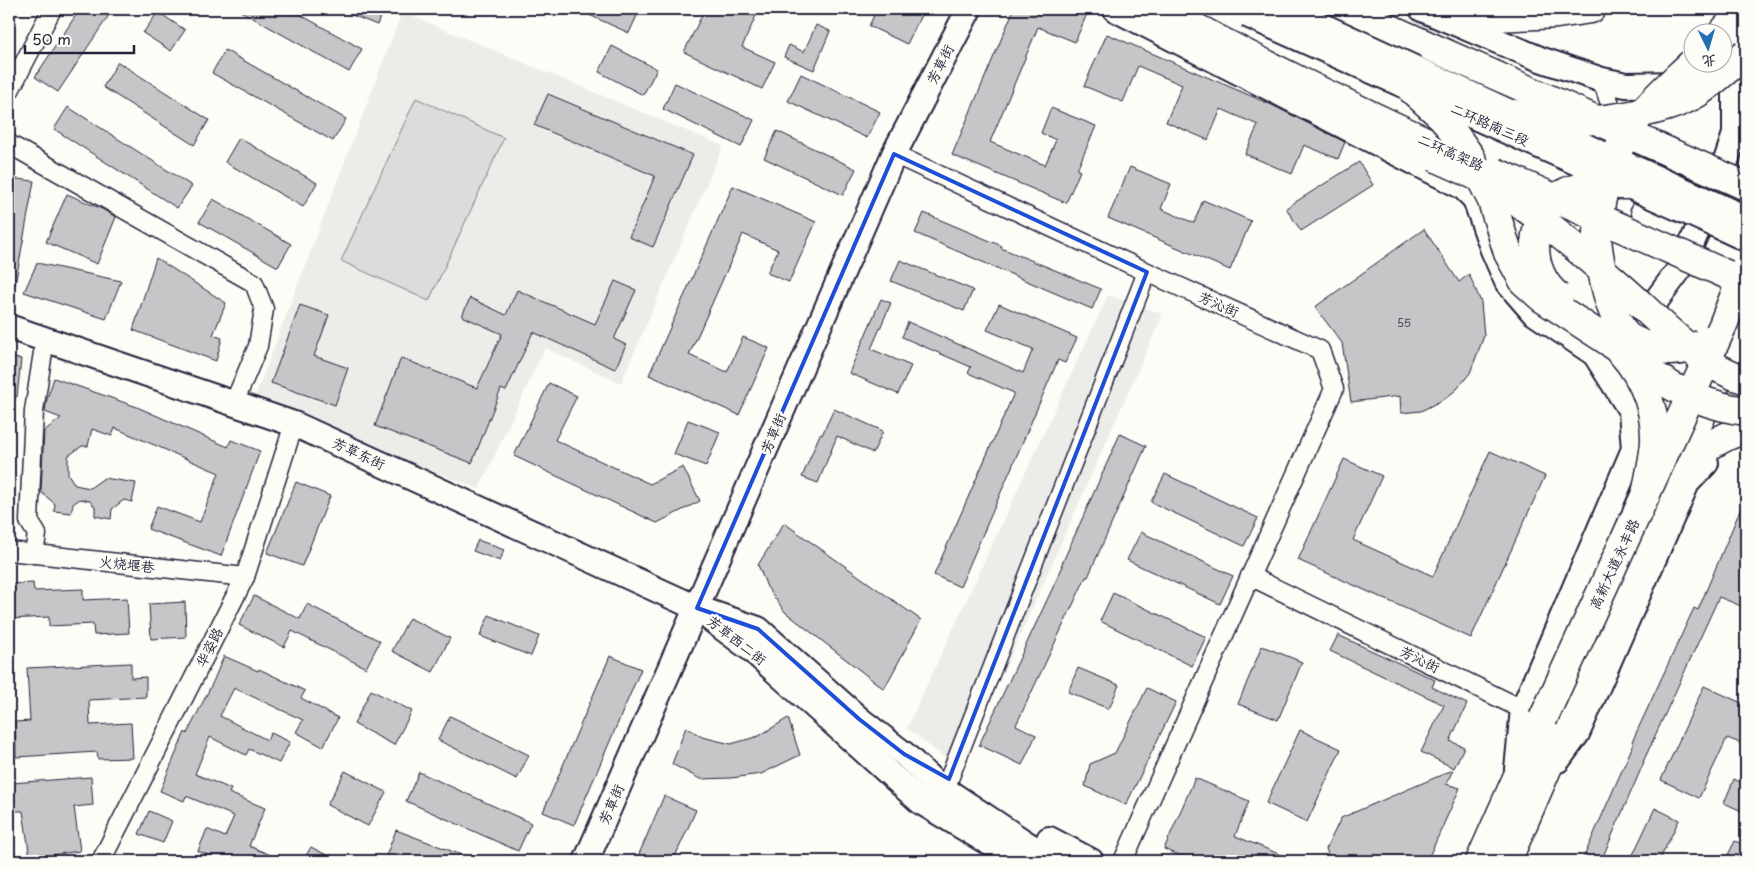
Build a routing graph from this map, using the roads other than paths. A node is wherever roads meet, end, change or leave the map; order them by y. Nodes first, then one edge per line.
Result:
1 (52, 9) edge
2 (969, 9) edge
3 (1115, 9) edge
4 (1162, 9) edge
5 (1286, 9) edge
6 (1346, 9) edge
7 (1422, 9) edge
8 (1441, 9) edge
9 (1591, 9) edge
10 (1743, 9) edge
11 (1241, 12) edge
12 (1746, 27) edge
13 (1732, 36) edge
14 (1732, 43) edge
15 (1683, 72) edge
16 (1695, 72) edge
17 (1711, 72) edge
18 (1730, 72) edge
19 (1602, 80) junction
20 (1315, 89) junction
21 (1411, 89) junction
22 (9, 92) edge
23 (1514, 114) junction
24 (1613, 135) junction
25 (9, 144) edge
26 (894, 154) junction
27 (1676, 163) junction
28 (1719, 182) junction
29 (1626, 185) junction
30 (1746, 186) edge
31 (1746, 194) edge
32 (1475, 199) junction
33 (1559, 211) junction
34 (1746, 218) edge
35 (1746, 239) edge
36 (1628, 243) junction
37 (1746, 266) edge
38 (1681, 267) junction
39 (1147, 272) junction
40 (1746, 283) edge
41 (1746, 296) edge
42 (9, 327) edge
43 (1735, 327) edge
44 (45, 339) junction
45 (1605, 370) junction
46 (1746, 381) edge
47 (234, 403) junction
48 (1746, 411) edge
49 (294, 424) junction
50 (1746, 429) edge
51 (1746, 442) edge
52 (1655, 497) junction
53 (9, 551) edge
54 (34, 554) junction
55 (1250, 576) junction
56 (245, 577) junction
57 (697, 608) junction
58 (1543, 718) junction
59 (904, 754) junction
60 (879, 762) junction
61 (949, 779) junction
62 (1528, 783) junction
63 (101, 861) edge
64 (586, 861) edge
65 (1019, 861) edge
66 (1046, 861) edge
67 (1063, 861) edge
68 (1091, 861) edge
69 (1123, 861) edge
70 (1480, 861) edge
71 (1507, 861) edge

1 - 22 street
2 - 26 main road, 芳草街
3 - 32 main road
4 - 20 main road, 二环高架路
5 - 23 main road, 二环路南三段, bridge
6 - 30 main road, bridge
7 - 19 main road
8 - 9 main road
10 - 13 main road
11 - 21 main road, 二环路南三段, bridge
12 - 14 main road
15 - 48 main road, bridge
16 - 19 main road
17 - 23 main road, bridge
18 - 28 main road
19 - 24 street
20 - 40 main road, 二环高架路, bridge
20 - 46 main road, bridge
21 - 29 main road, 二环路南三段, bridge
21 - 52 main road, bridge
23 - 34 main road, 二环路南三段, bridge
24 - 27 street
24 - 33 street
25 - 47 street
26 - 39 street, 芳沁街
26 - 57 main road, 芳草街
27 - 28 street
27 - 36 street
28 - 31 street
28 - 38 main road
29 - 35 main road, 二环路南三段, bridge
29 - 43 main road, bridge
32 - 33 street
32 - 45 main road
33 - 36 street
36 - 38 street
37 - 43 main road, 高新大道永丰路, bridge
38 - 41 street
38 - 45 main road
39 - 55 street, 芳沁街
39 - 61 street
42 - 44 main road, 芳草东街
43 - 46 main road
43 - 52 main road, 高新大道永丰路, bridge
44 - 47 main road, 芳草东街
44 - 54 street
45 - 58 main road
47 - 49 main road, 芳草东街
49 - 56 street, 华姿路
49 - 57 main road, 芳草东街
50 - 52 main road
51 - 62 main road
52 - 58 main road, 高新大道永丰路, bridge
53 - 54 street, 火烧堰巷
54 - 56 street, 火烧堰巷
55 - 58 street, 芳沁街
55 - 69 street, 芳沁街
56 - 63 street, 华姿路
57 - 59 main road, 芳草西二街
57 - 60 main road, 芳草西二街
57 - 64 main road, 芳草街
58 - 62 main road, 高新大道永丰路
59 - 61 main road
59 - 67 main road
60 - 65 main road
60 - 66 main road
61 - 68 main road
62 - 70 main road, 高新大道永丰路
62 - 71 main road, 高新大道永丰路

